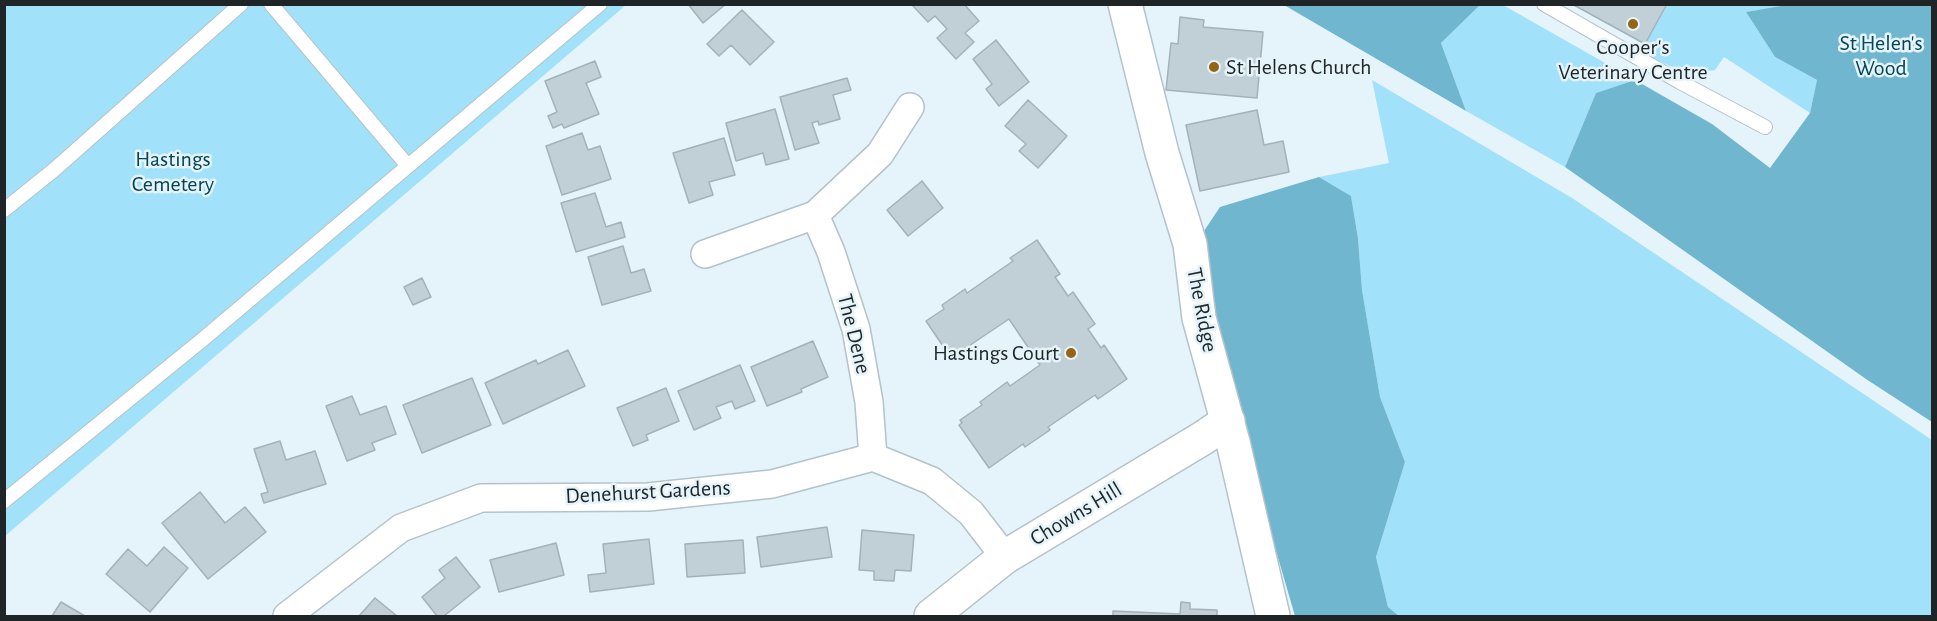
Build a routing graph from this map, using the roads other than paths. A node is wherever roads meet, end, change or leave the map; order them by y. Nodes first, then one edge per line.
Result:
1 (242, 4) edge
2 (271, 4) edge
3 (600, 4) edge
4 (1125, 4) edge
5 (1544, 4) edge
6 (910, 107) dead end
7 (1765, 127) dead end
8 (408, 166) junction
9 (4, 210) edge
10 (815, 215) junction
11 (705, 254) dead end
12 (1228, 421) junction
13 (873, 457) junction
14 (4, 501) edge
15 (1005, 557) junction
16 (287, 616) edge
17 (931, 616) edge
18 (1273, 616) edge

1 - 9 lane
2 - 8 lane
3 - 8 lane
4 - 12 main road, The Ridge
5 - 7 lane
6 - 10 street
8 - 14 lane
10 - 11 street
10 - 13 street, The Dene
12 - 15 main road, Chowns Hill
12 - 18 main road, The Ridge
13 - 15 street
13 - 16 street, Denehurst Gardens
15 - 17 main road, Chowns Hill

